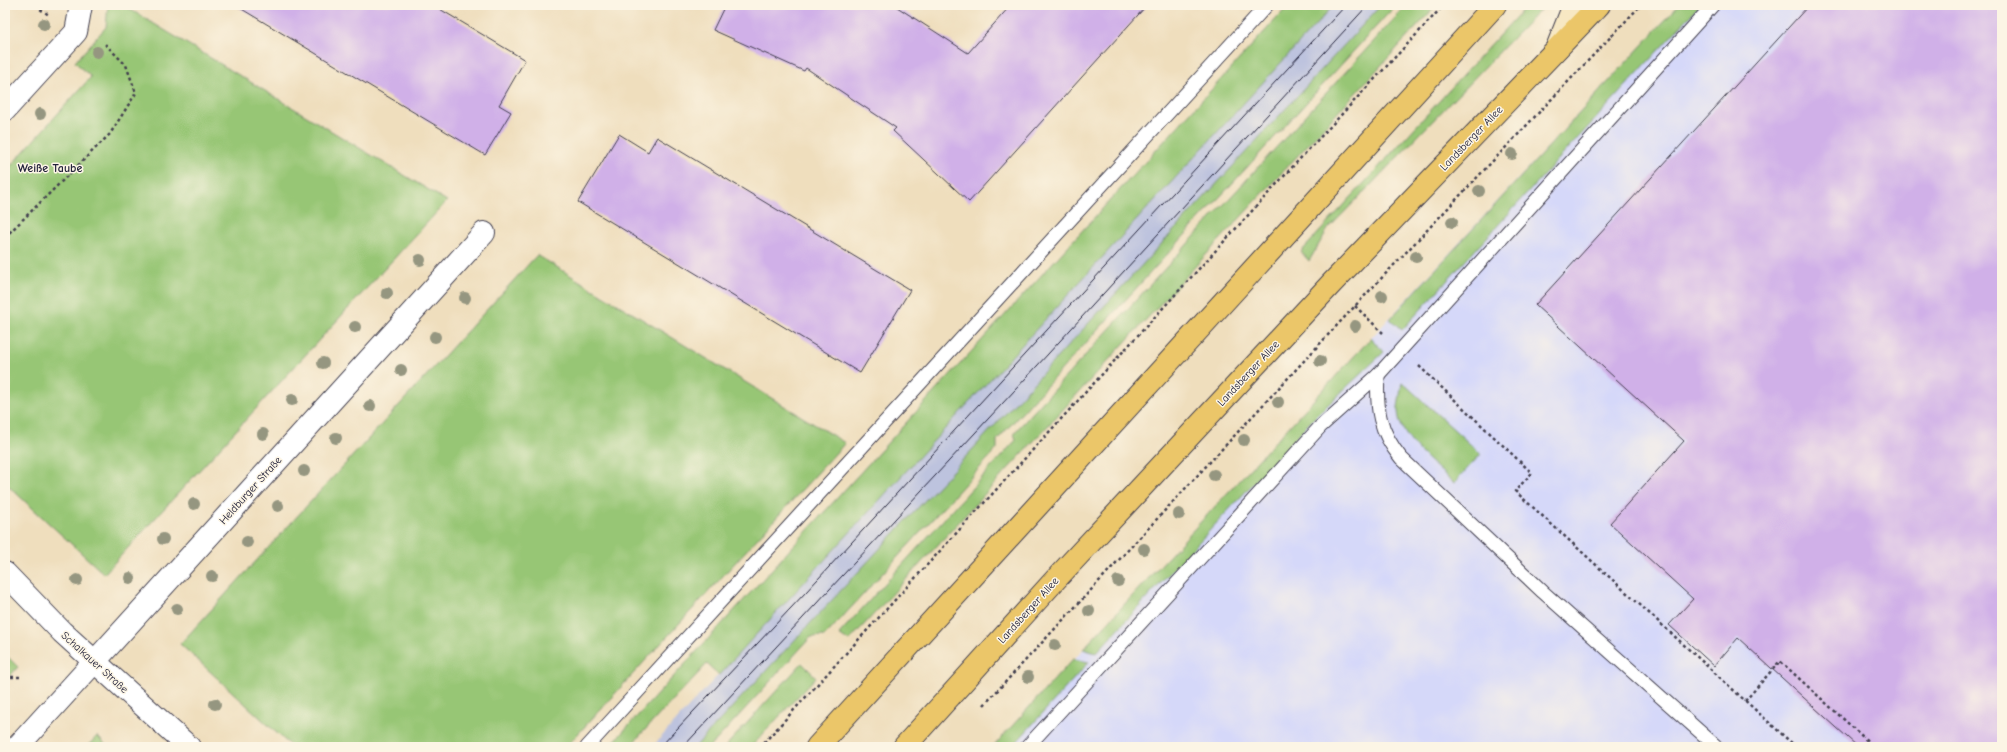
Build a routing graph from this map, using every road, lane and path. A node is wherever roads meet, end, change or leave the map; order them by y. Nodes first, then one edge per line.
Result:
1 (44, 5) edge
2 (81, 5) edge
3 (1267, 5) edge
4 (1444, 5) edge
5 (1495, 5) edge
6 (1574, 5) edge
7 (1599, 5) edge
8 (1641, 5) edge
9 (1713, 5) edge
10 (40, 9) dead end
11 (76, 32) junction
12 (1557, 48) junction
13 (5, 110) edge
14 (484, 233) dead end
15 (5, 237) edge
16 (1355, 306) junction
17 (1401, 349) junction
18 (1378, 375) junction
19 (5, 573) edge
20 (95, 661) junction
21 (5, 676) edge
22 (21, 677) dead end
23 (1745, 701) junction
24 (982, 708) dead end
25 (1029, 746) edge
26 (17, 747) edge
27 (189, 747) edge
28 (587, 747) edge
29 (760, 747) edge
30 (817, 747) edge
31 (904, 747) edge
32 (1717, 747) edge
33 (1796, 747) edge
34 (1874, 747) edge

1 - 10 path
2 - 11 street
3 - 28 lane
4 - 29 path
5 - 30 main road
6 - 12 street
7 - 12 main road, Landsberger Allee
8 - 16 path
9 - 17 lane
11 - 13 street
11 - 15 path
12 - 31 main road, Landsberger Allee
14 - 20 street, Heldburger Straße
16 - 17 path
16 - 24 path
17 - 18 lane
17 - 23 path
18 - 25 lane
18 - 32 lane
19 - 20 street, Schalkauer Straße
20 - 26 street, Heldburger Straße
20 - 27 street, Schalkauer Straße
21 - 22 path
23 - 33 path
23 - 34 path

